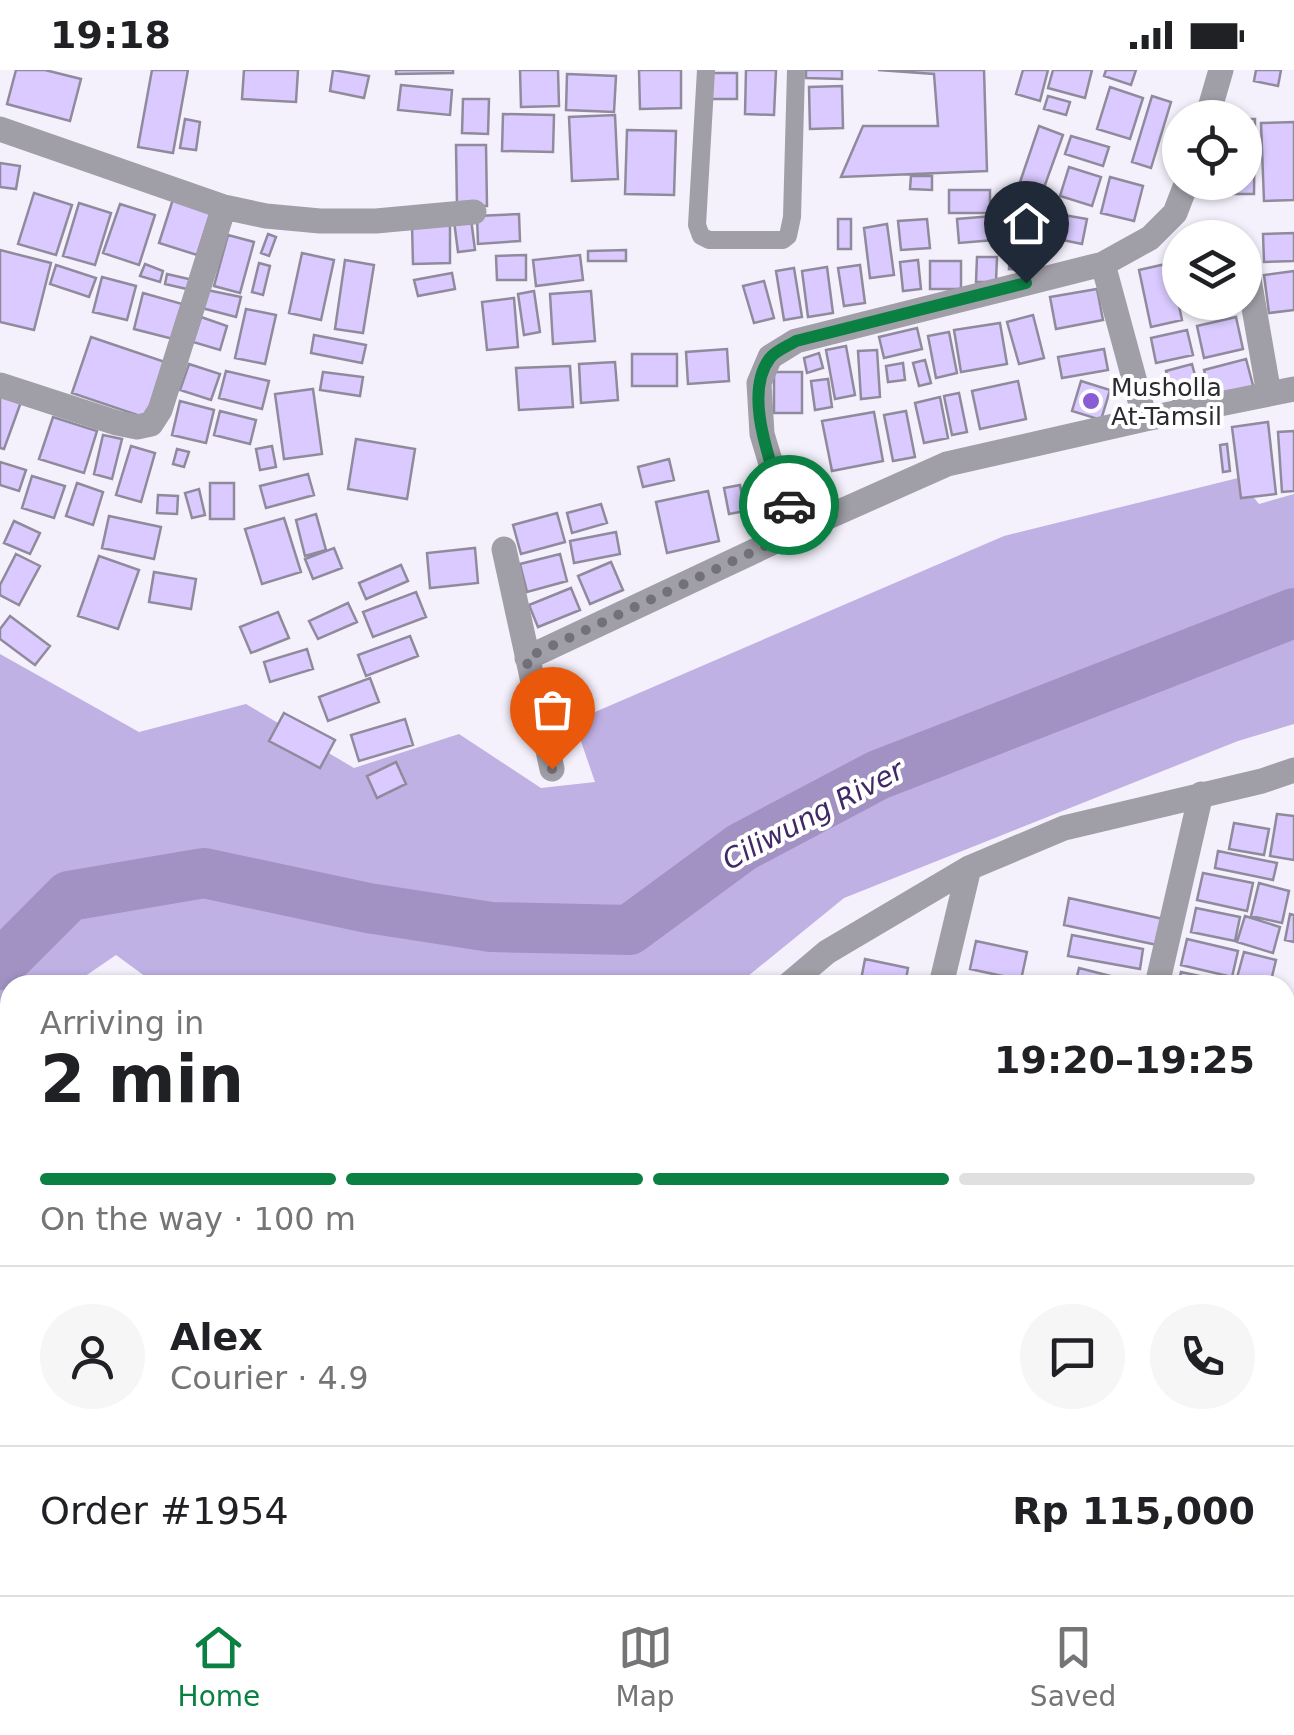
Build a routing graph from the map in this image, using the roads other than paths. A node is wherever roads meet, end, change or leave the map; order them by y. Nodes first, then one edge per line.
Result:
1 (706, 70) edge
2 (796, 70) edge
3 (1220, 70) edge
4 (1212, 100) edge
5 (0, 129) edge
6 (1180, 200) edge
7 (224, 208) junction
8 (474, 212) dead end
9 (1104, 264) junction
10 (1262, 320) edge
11 (0, 385) edge
12 (1282, 392) edge
13 (1145, 419) junction
14 (810, 525) junction
15 (504, 549) dead end
16 (526, 658) junction
17 (552, 769) dead end
18 (1294, 770) edge
19 (1201, 794) junction
20 (969, 868) junction
21 (800, 975) edge
22 (943, 975) edge
23 (1160, 975) edge

1 - 2 lane
3 - 4 street
5 - 7 street
6 - 9 street
7 - 8 street
7 - 11 street
9 - 13 street
9 - 14 street
10 - 12 street
12 - 13 street
13 - 14 street
14 - 16 street
15 - 16 street
16 - 17 street
18 - 19 street
19 - 20 street
19 - 23 street
20 - 21 street
20 - 22 street

